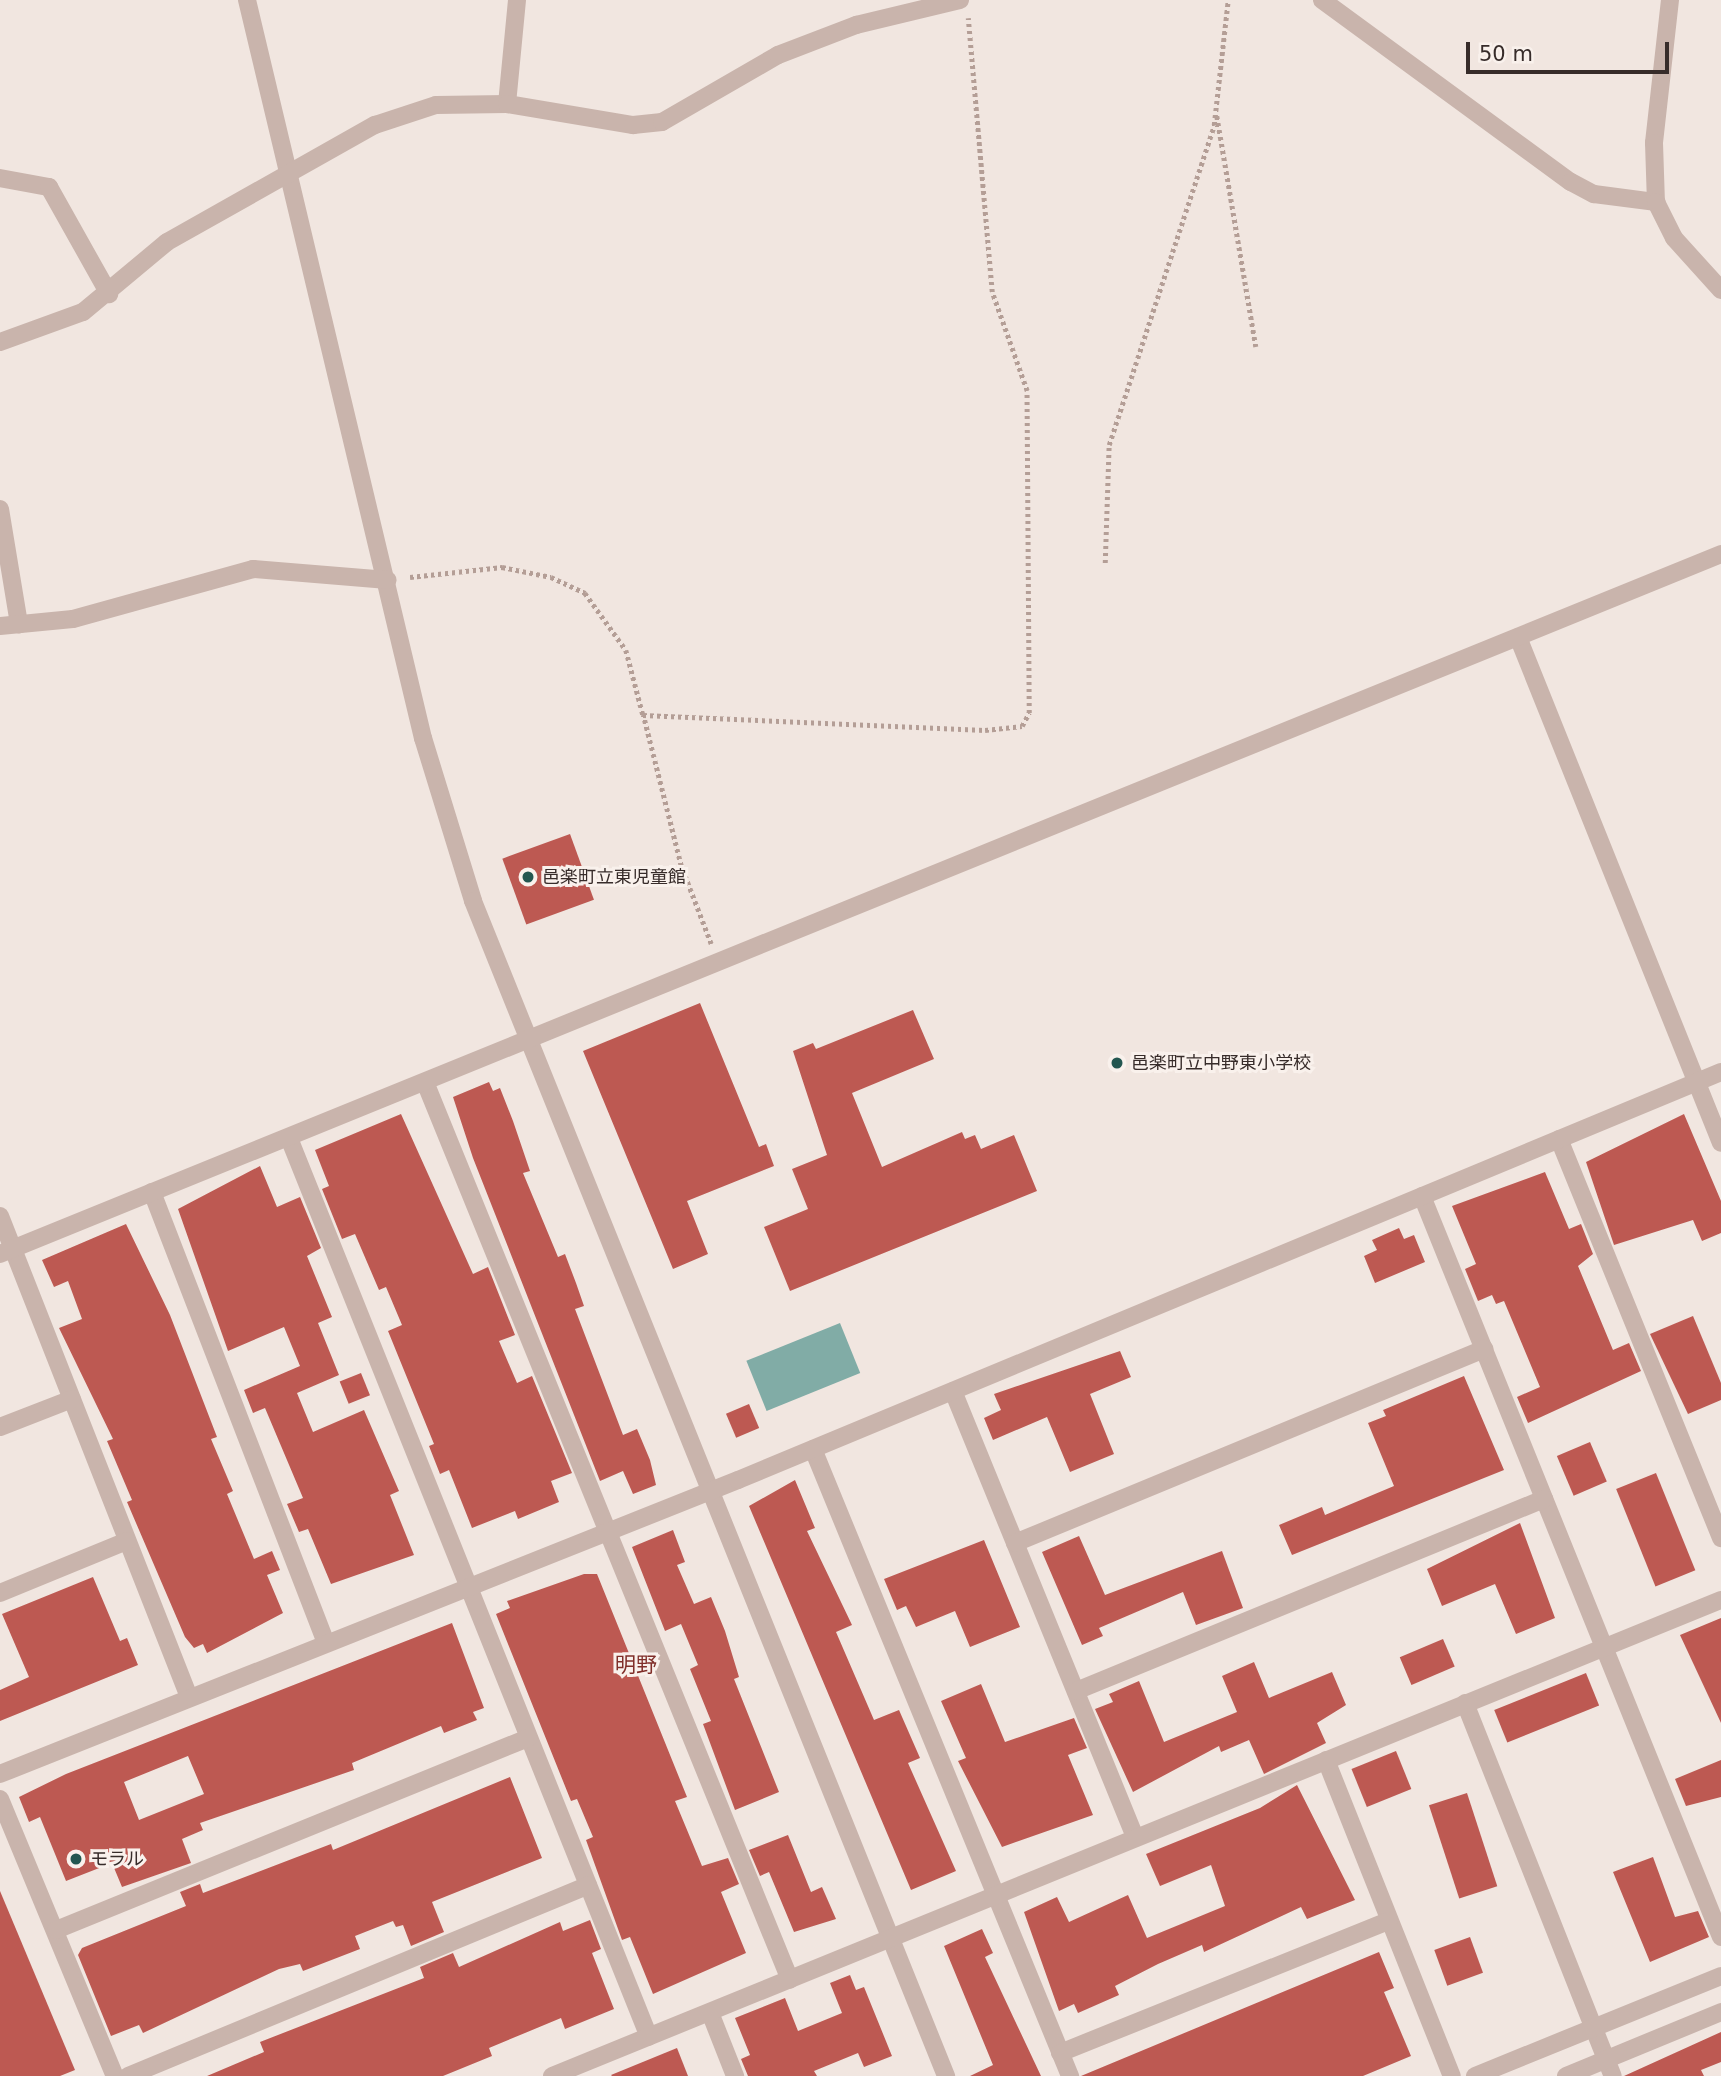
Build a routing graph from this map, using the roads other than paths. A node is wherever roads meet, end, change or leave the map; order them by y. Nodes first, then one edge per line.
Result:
1 (247, 0) edge
2 (517, 0) edge
3 (1322, 0) edge
4 (1670, 0) edge
5 (964, 7) edge
6 (507, 104) junction
7 (290, 174) junction
8 (0, 178) edge
9 (1656, 202) junction
10 (1721, 290) edge
11 (109, 294) junction
12 (0, 342) edge
13 (0, 509) edge
14 (1721, 554) edge
15 (388, 580) junction
16 (19, 624) junction
17 (0, 626) edge
18 (1518, 637) junction
19 (524, 1041) junction
20 (1721, 1072) edge
21 (425, 1082) junction
22 (1696, 1082) junction
23 (289, 1138) junction
24 (1559, 1139) junction
25 (1721, 1143) edge
26 (152, 1192) junction
27 (1422, 1196) junction
28 (0, 1216) edge
29 (7, 1252) edge
30 (1483, 1349) junction
31 (953, 1391) junction
32 (72, 1399) junction
33 (0, 1427) edge
34 (813, 1449) junction
35 (707, 1492) junction
36 (1544, 1499) junction
37 (606, 1532) junction
38 (1721, 1538) edge
39 (127, 1541) junction
40 (1015, 1543) junction
41 (465, 1586) junction
42 (0, 1593) edge
43 (1721, 1600) edge
44 (326, 1642) junction
45 (1604, 1647) junction
46 (1076, 1691) junction
47 (189, 1697) junction
48 (1465, 1703) junction
49 (528, 1738) junction
50 (1326, 1760) junction
51 (0, 1774) edge
52 (0, 1800) edge
53 (1135, 1836) junction
54 (588, 1885) junction
55 (994, 1893) junction
56 (1389, 1921) junction
57 (56, 1930) junction
58 (1721, 1937) edge
59 (896, 1939) junction
60 (1721, 1976) edge
61 (790, 1980) junction
62 (1721, 2012) edge
63 (711, 2015) junction
64 (1593, 2028) junction
65 (649, 2037) junction
66 (1060, 2053) junction
67 (1609, 2068) edge
68 (115, 2076) edge
69 (128, 2076) edge
70 (552, 2076) edge
71 (735, 2076) edge
72 (946, 2076) edge
73 (1070, 2076) edge
74 (1452, 2076) edge
75 (1475, 2076) edge
76 (1566, 2076) edge

1 - 7 street
2 - 6 street
3 - 9 street
4 - 9 street
5 - 6 street
6 - 7 street
7 - 11 street
7 - 15 street
8 - 11 street
9 - 10 street
11 - 12 street
13 - 16 street
14 - 18 street
15 - 16 street
15 - 19 street
16 - 17 street
18 - 19 street
18 - 22 street
19 - 21 street
19 - 35 street
20 - 22 street
21 - 23 street
21 - 37 street
22 - 24 street
22 - 25 street
23 - 26 street
23 - 41 street
24 - 27 street
24 - 38 street
26 - 29 street
26 - 44 street
27 - 30 street
27 - 31 street
28 - 29 street
29 - 32 street
30 - 36 street
30 - 40 street
31 - 34 street
31 - 40 street
32 - 33 street
32 - 39 street
34 - 35 street
34 - 55 street
35 - 37 street
35 - 59 street
36 - 45 street
36 - 46 street
37 - 41 street
37 - 61 street
39 - 42 street
39 - 47 street
40 - 46 street
41 - 44 street
41 - 49 street
43 - 45 street
44 - 47 street
45 - 48 street
45 - 58 street
46 - 53 street
47 - 51 street
48 - 50 street
48 - 64 street
49 - 54 street
49 - 57 street
50 - 53 street
50 - 56 street
52 - 57 street
53 - 55 street
54 - 65 street
54 - 69 street
55 - 59 street
55 - 66 street
56 - 66 street
56 - 74 street
57 - 68 street
59 - 61 street
59 - 72 street
60 - 64 street
61 - 63 street
62 - 67 street
63 - 65 street
63 - 71 street
64 - 67 street
64 - 75 street
65 - 70 street
66 - 73 street
67 - 76 street

